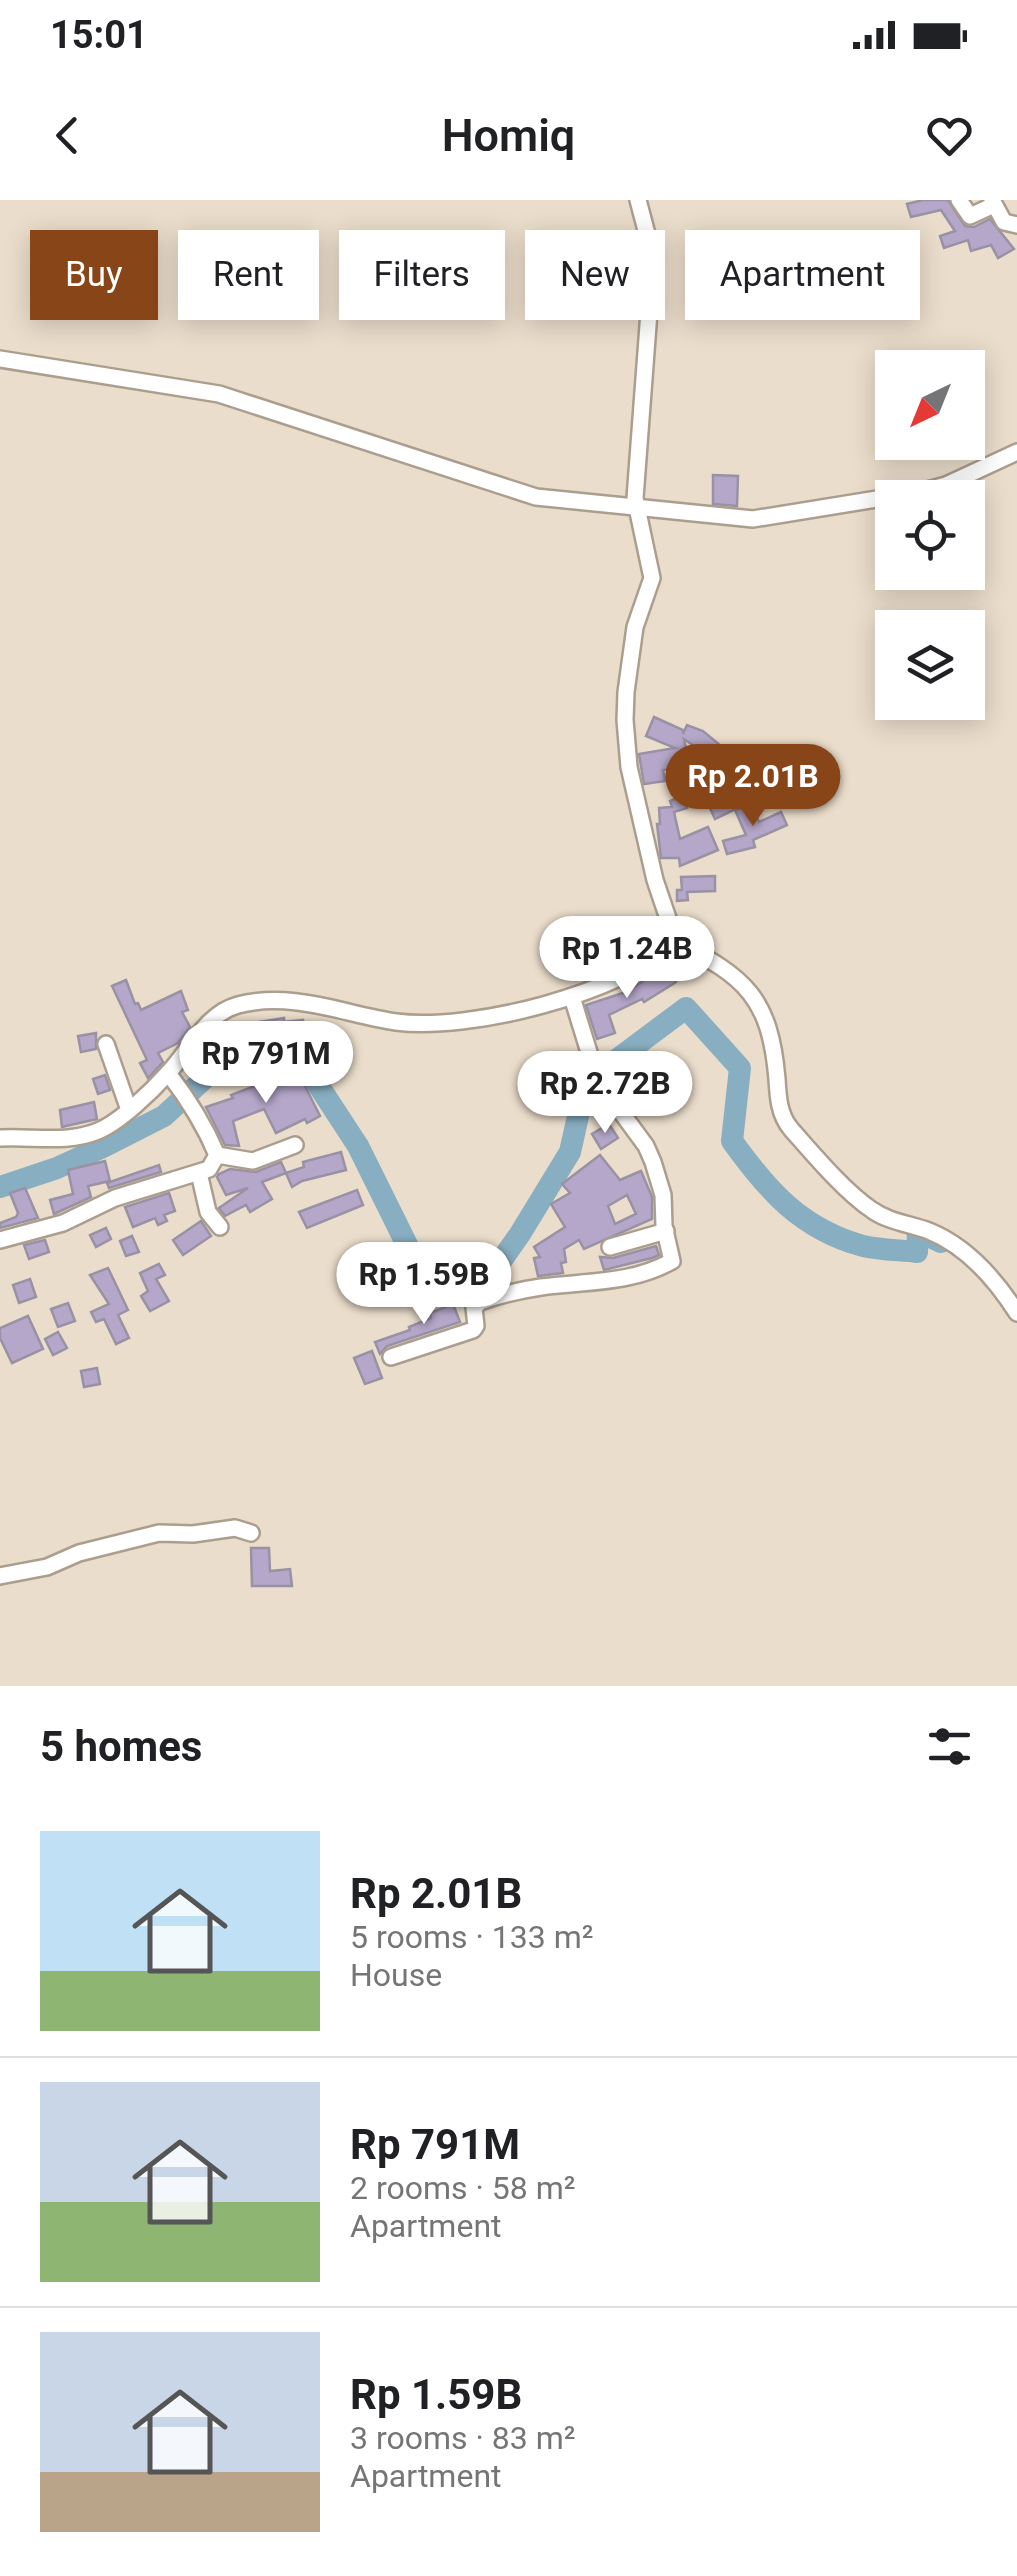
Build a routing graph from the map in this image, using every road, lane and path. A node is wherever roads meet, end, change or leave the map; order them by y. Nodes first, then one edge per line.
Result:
1 (638, 200) edge
2 (959, 200) edge
3 (993, 202) edge
4 (1017, 225) edge
5 (0, 359) edge
6 (1017, 452) edge
7 (636, 505) junction
8 (676, 942) junction
9 (572, 998) junction
10 (106, 1044) dead end
11 (168, 1074) junction
12 (129, 1110) junction
13 (0, 1138) edge
14 (295, 1144) dead end
15 (217, 1155) junction
16 (200, 1173) junction
17 (220, 1227) dead end
18 (666, 1231) junction
19 (0, 1240) edge
20 (610, 1247) dead end
21 (1017, 1313) edge
22 (391, 1357) dead end
23 (251, 1533) dead end
24 (0, 1576) edge

1 - 7 street
2 - 3 street
3 - 4 street
5 - 7 street
6 - 7 street
7 - 8 street
8 - 9 street
8 - 21 street
9 - 11 street
9 - 18 street
10 - 12 street
11 - 12 street
11 - 15 street
12 - 13 street
14 - 15 street
15 - 16 street
16 - 17 street
16 - 19 street
18 - 20 street
18 - 22 street
23 - 24 street

